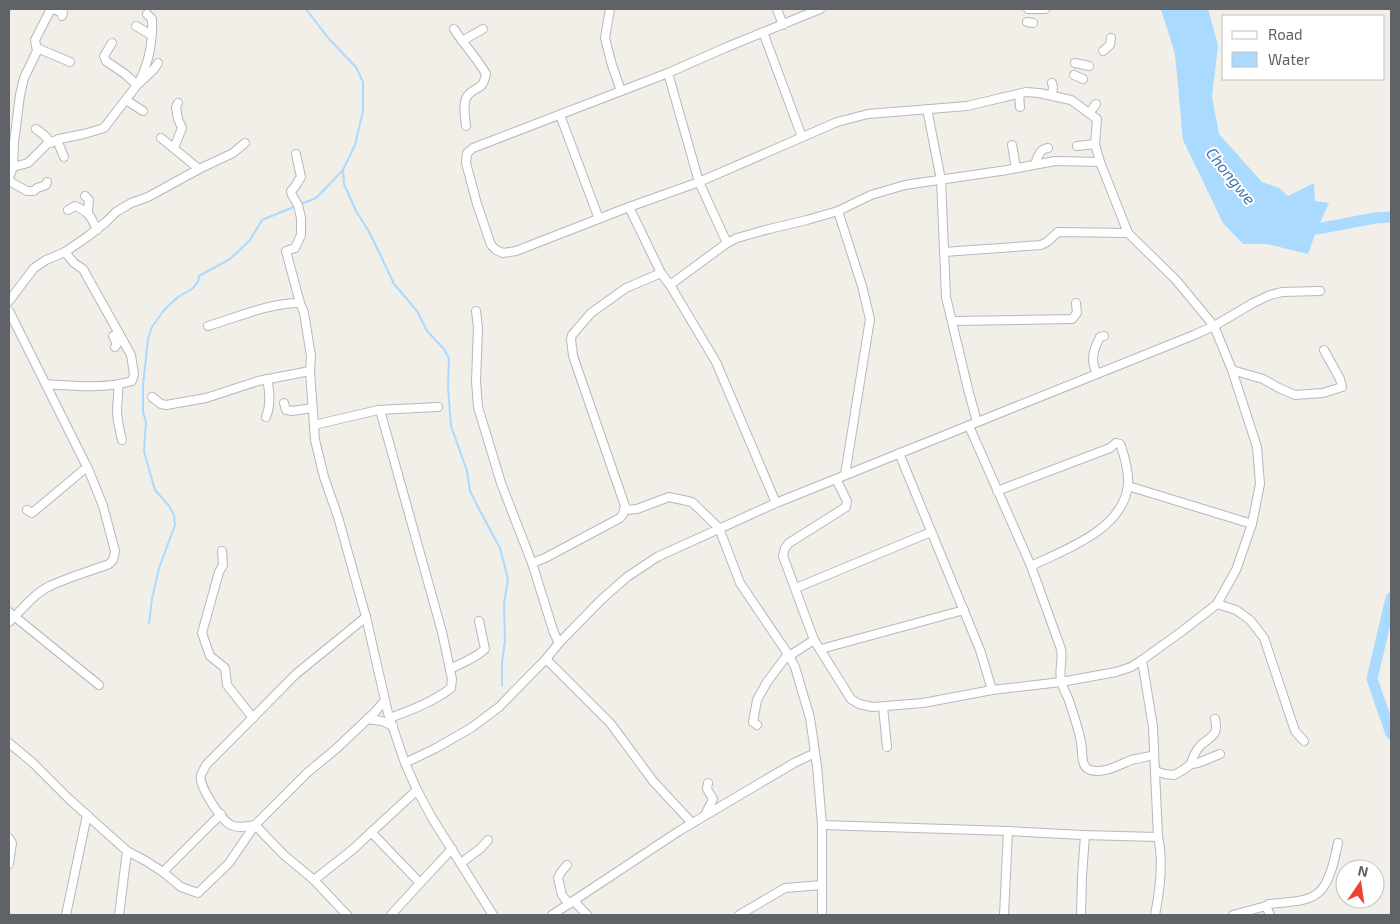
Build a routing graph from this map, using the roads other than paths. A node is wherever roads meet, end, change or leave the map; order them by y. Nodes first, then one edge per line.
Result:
1 (52, 9) edge
2 (610, 9) edge
3 (777, 9) edge
4 (820, 9) edge
5 (1028, 9) edge
6 (1045, 9) edge
7 (147, 14) dead end
8 (62, 16) dead end
9 (782, 25) junction
10 (136, 26) dead end
11 (454, 29) dead end
12 (482, 29) dead end
13 (763, 32) junction
14 (152, 36) junction
15 (1111, 38) dead end
16 (462, 41) junction
17 (112, 43) dead end
18 (37, 48) junction
19 (1094, 53) dead end
20 (70, 62) dead end
21 (158, 63) dead end
22 (1075, 63) dead end
23 (1089, 66) dead end
24 (668, 73) junction
25 (1074, 75) dead end
26 (1083, 79) dead end
27 (1052, 83) dead end
28 (138, 84) junction
29 (621, 91) junction
30 (1019, 94) junction
31 (1052, 95) junction
32 (126, 100) junction
33 (178, 103) dead end
34 (1096, 104) dead end
35 (1020, 107) dead end
36 (926, 109) junction
37 (143, 111) dead end
38 (1090, 112) junction
39 (560, 115) junction
40 (466, 126) dead end
41 (36, 129) dead end
42 (802, 137) junction
43 (161, 138) dead end
44 (54, 142) junction
45 (245, 143) dead end
46 (1095, 144) junction
47 (1012, 145) dead end
48 (1077, 146) dead end
49 (174, 148) junction
50 (1048, 148) dead end
51 (296, 154) dead end
52 (64, 157) dead end
53 (1100, 162) junction
54 (1035, 164) junction
55 (12, 165) edge
56 (1016, 168) junction
57 (199, 169) junction
58 (9, 179) edge
59 (940, 180) junction
60 (47, 182) dead end
61 (699, 182) junction
62 (86, 196) dead end
63 (629, 208) junction
64 (68, 210) dead end
65 (838, 211) junction
66 (88, 212) junction
67 (599, 219) junction
68 (97, 230) junction
69 (1128, 233) junction
70 (727, 242) junction
71 (65, 252) junction
72 (944, 252) junction
73 (661, 273) junction
74 (670, 284) junction
75 (1320, 291) dead end
76 (9, 301) edge
77 (300, 303) junction
78 (1076, 303) dead end
79 (9, 311) edge
80 (476, 311) dead end
81 (952, 321) junction
82 (208, 326) dead end
83 (1214, 326) junction
84 (119, 333) junction
85 (1104, 336) dead end
86 (115, 347) dead end
87 (1324, 350) dead end
88 (1232, 370) junction
89 (310, 371) junction
90 (1097, 374) junction
91 (267, 379) junction
92 (46, 384) junction
93 (118, 385) junction
94 (152, 396) dead end
95 (284, 403) dead end
96 (438, 407) dead end
97 (312, 408) junction
98 (380, 410) junction
99 (266, 417) dead end
100 (977, 422) junction
101 (314, 425) junction
102 (969, 426) junction
103 (122, 440) dead end
104 (899, 453) junction
105 (87, 466) junction
106 (845, 475) junction
107 (836, 479) junction
108 (1128, 486) junction
109 (997, 491) junction
110 (776, 503) junction
111 (27, 510) dead end
112 (625, 510) junction
113 (1252, 524) junction
114 (719, 528) junction
115 (931, 532) junction
116 (222, 551) dead end
117 (532, 563) junction
118 (1031, 566) junction
119 (796, 588) junction
120 (1217, 604) junction
121 (964, 610) junction
122 (10, 617) edge
123 (366, 617) junction
124 (479, 621) dead end
125 (814, 640) junction
126 (559, 643) junction
127 (820, 649) junction
128 (788, 655) junction
129 (546, 659) junction
130 (1142, 660) junction
131 (450, 669) junction
132 (1061, 682) junction
133 (99, 685) dead end
134 (992, 690) junction
135 (385, 700) junction
136 (883, 707) junction
137 (253, 718) junction
138 (367, 719) junction
139 (1215, 719) dead end
140 (391, 722) junction
141 (757, 725) dead end
142 (1304, 741) dead end
143 (10, 745) edge
144 (887, 747) dead end
145 (815, 753) junction
146 (1220, 754) dead end
147 (1154, 756) junction
148 (405, 763) junction
149 (1191, 764) junction
150 (1155, 771) junction
151 (708, 783) dead end
152 (417, 790) junction
153 (221, 814) junction
154 (87, 815) junction
155 (706, 815) junction
156 (692, 823) junction
157 (255, 825) junction
158 (822, 825) junction
159 (1008, 830) junction
160 (371, 832) junction
161 (1085, 835) junction
162 (1158, 837) junction
163 (9, 838) edge
164 (488, 840) dead end
165 (1338, 843) dead end
166 (452, 849) junction
167 (126, 851) junction
168 (461, 863) junction
169 (9, 864) edge
170 (568, 865) dead end
171 (163, 872) junction
172 (314, 880) junction
173 (420, 882) junction
174 (822, 885) junction
175 (572, 902) junction
176 (1266, 906) junction
177 (66, 915) edge
178 (119, 915) edge
179 (347, 915) edge
180 (390, 915) edge
181 (493, 915) edge
182 (552, 915) edge
183 (587, 915) edge
184 (739, 915) edge
185 (822, 915) edge
186 (1004, 915) edge
187 (1081, 915) edge
188 (1155, 915) edge
189 (1233, 915) edge
190 (1270, 915) edge

1 - 8 street
1 - 18 street
2 - 29 street
3 - 9 street
4 - 9 street
5 - 6 street
7 - 14 street
9 - 13 street
10 - 14 street
11 - 16 street
12 - 16 street
13 - 24 street
13 - 42 street
14 - 28 street
15 - 19 street
16 - 40 street
17 - 28 street
18 - 20 street
18 - 55 street
21 - 28 street
22 - 23 street
24 - 29 street
24 - 61 street
25 - 26 street
27 - 31 street
28 - 32 street
29 - 39 street
30 - 31 street
30 - 35 street
30 - 36 street
31 - 38 street
32 - 37 street
32 - 44 street
33 - 49 street
34 - 38 street
36 - 42 street
36 - 59 street
38 - 46 street
39 - 67 street
39 - 67 street
41 - 44 street
42 - 61 street
43 - 49 street
44 - 52 street
44 - 55 street
45 - 57 street
46 - 48 street
46 - 53 street
47 - 56 street
49 - 57 street
50 - 54 street
51 - 77 street
53 - 54 street
53 - 69 street
54 - 56 street
55 - 58 street
56 - 59 street
57 - 68 street
58 - 60 street
59 - 65 street
59 - 72 street
61 - 63 street
61 - 70 street
62 - 66 street
63 - 67 street
63 - 73 street
64 - 66 street
65 - 70 street
65 - 106 street
66 - 68 street
68 - 71 street
69 - 72 street
69 - 83 street
70 - 74 street
71 - 76 street
71 - 84 street
72 - 81 street
73 - 74 street
73 - 112 street
74 - 110 street
75 - 83 street
77 - 82 street
77 - 89 street
78 - 81 street
79 - 92 street
80 - 117 street
81 - 100 street
83 - 88 street
83 - 90 street
84 - 86 street
84 - 93 street
85 - 90 street
87 - 88 street
88 - 113 street
89 - 91 street
89 - 97 street
90 - 100 street
91 - 94 street
91 - 99 street
92 - 93 street
92 - 105 street
93 - 103 street
95 - 97 street
96 - 98 street
97 - 101 street
98 - 101 street
98 - 131 street
100 - 102 street
101 - 123 street
102 - 104 street
102 - 109 street
104 - 106 street
104 - 115 street
105 - 111 street
105 - 122 street
106 - 107 street
107 - 110 street
107 - 119 street
108 - 109 street
108 - 113 street
108 - 118 street
109 - 118 street
110 - 114 street
112 - 114 street
112 - 117 street
113 - 120 street
114 - 126 street
114 - 128 street
115 - 119 street
115 - 121 street
116 - 137 street
117 - 126 street
118 - 132 street
119 - 125 street
120 - 130 street
120 - 142 street
121 - 127 street
121 - 134 street
122 - 133 street
123 - 135 street
123 - 137 street
124 - 131 street
125 - 127 street
125 - 128 street
126 - 129 street
127 - 136 street
128 - 141 street
128 - 145 street
129 - 148 street
129 - 156 street
130 - 132 street
130 - 147 street
131 - 140 street
132 - 134 street
132 - 147 street
134 - 136 street
135 - 138 street
135 - 140 street
136 - 144 street
137 - 153 street
138 - 140 street
138 - 157 street
139 - 149 street
140 - 148 street
143 - 154 street
145 - 155 street
145 - 158 street
146 - 149 street
147 - 150 street
148 - 152 street
149 - 150 street
150 - 162 street
151 - 155 street
152 - 160 street
152 - 166 street
153 - 157 street
153 - 171 street
154 - 167 street
154 - 177 street
155 - 156 street
156 - 175 street
157 - 171 street
157 - 172 street
158 - 159 street
158 - 174 street
159 - 161 street
159 - 186 street
160 - 172 street
160 - 173 street
161 - 162 street
161 - 187 street
162 - 188 street
163 - 169 street
164 - 168 street
165 - 176 street
166 - 168 street
166 - 173 street
167 - 171 street
167 - 178 street
168 - 181 street
170 - 175 street
172 - 179 street
173 - 180 street
174 - 184 street
174 - 185 street
175 - 182 street
175 - 183 street
176 - 189 street
176 - 190 street

